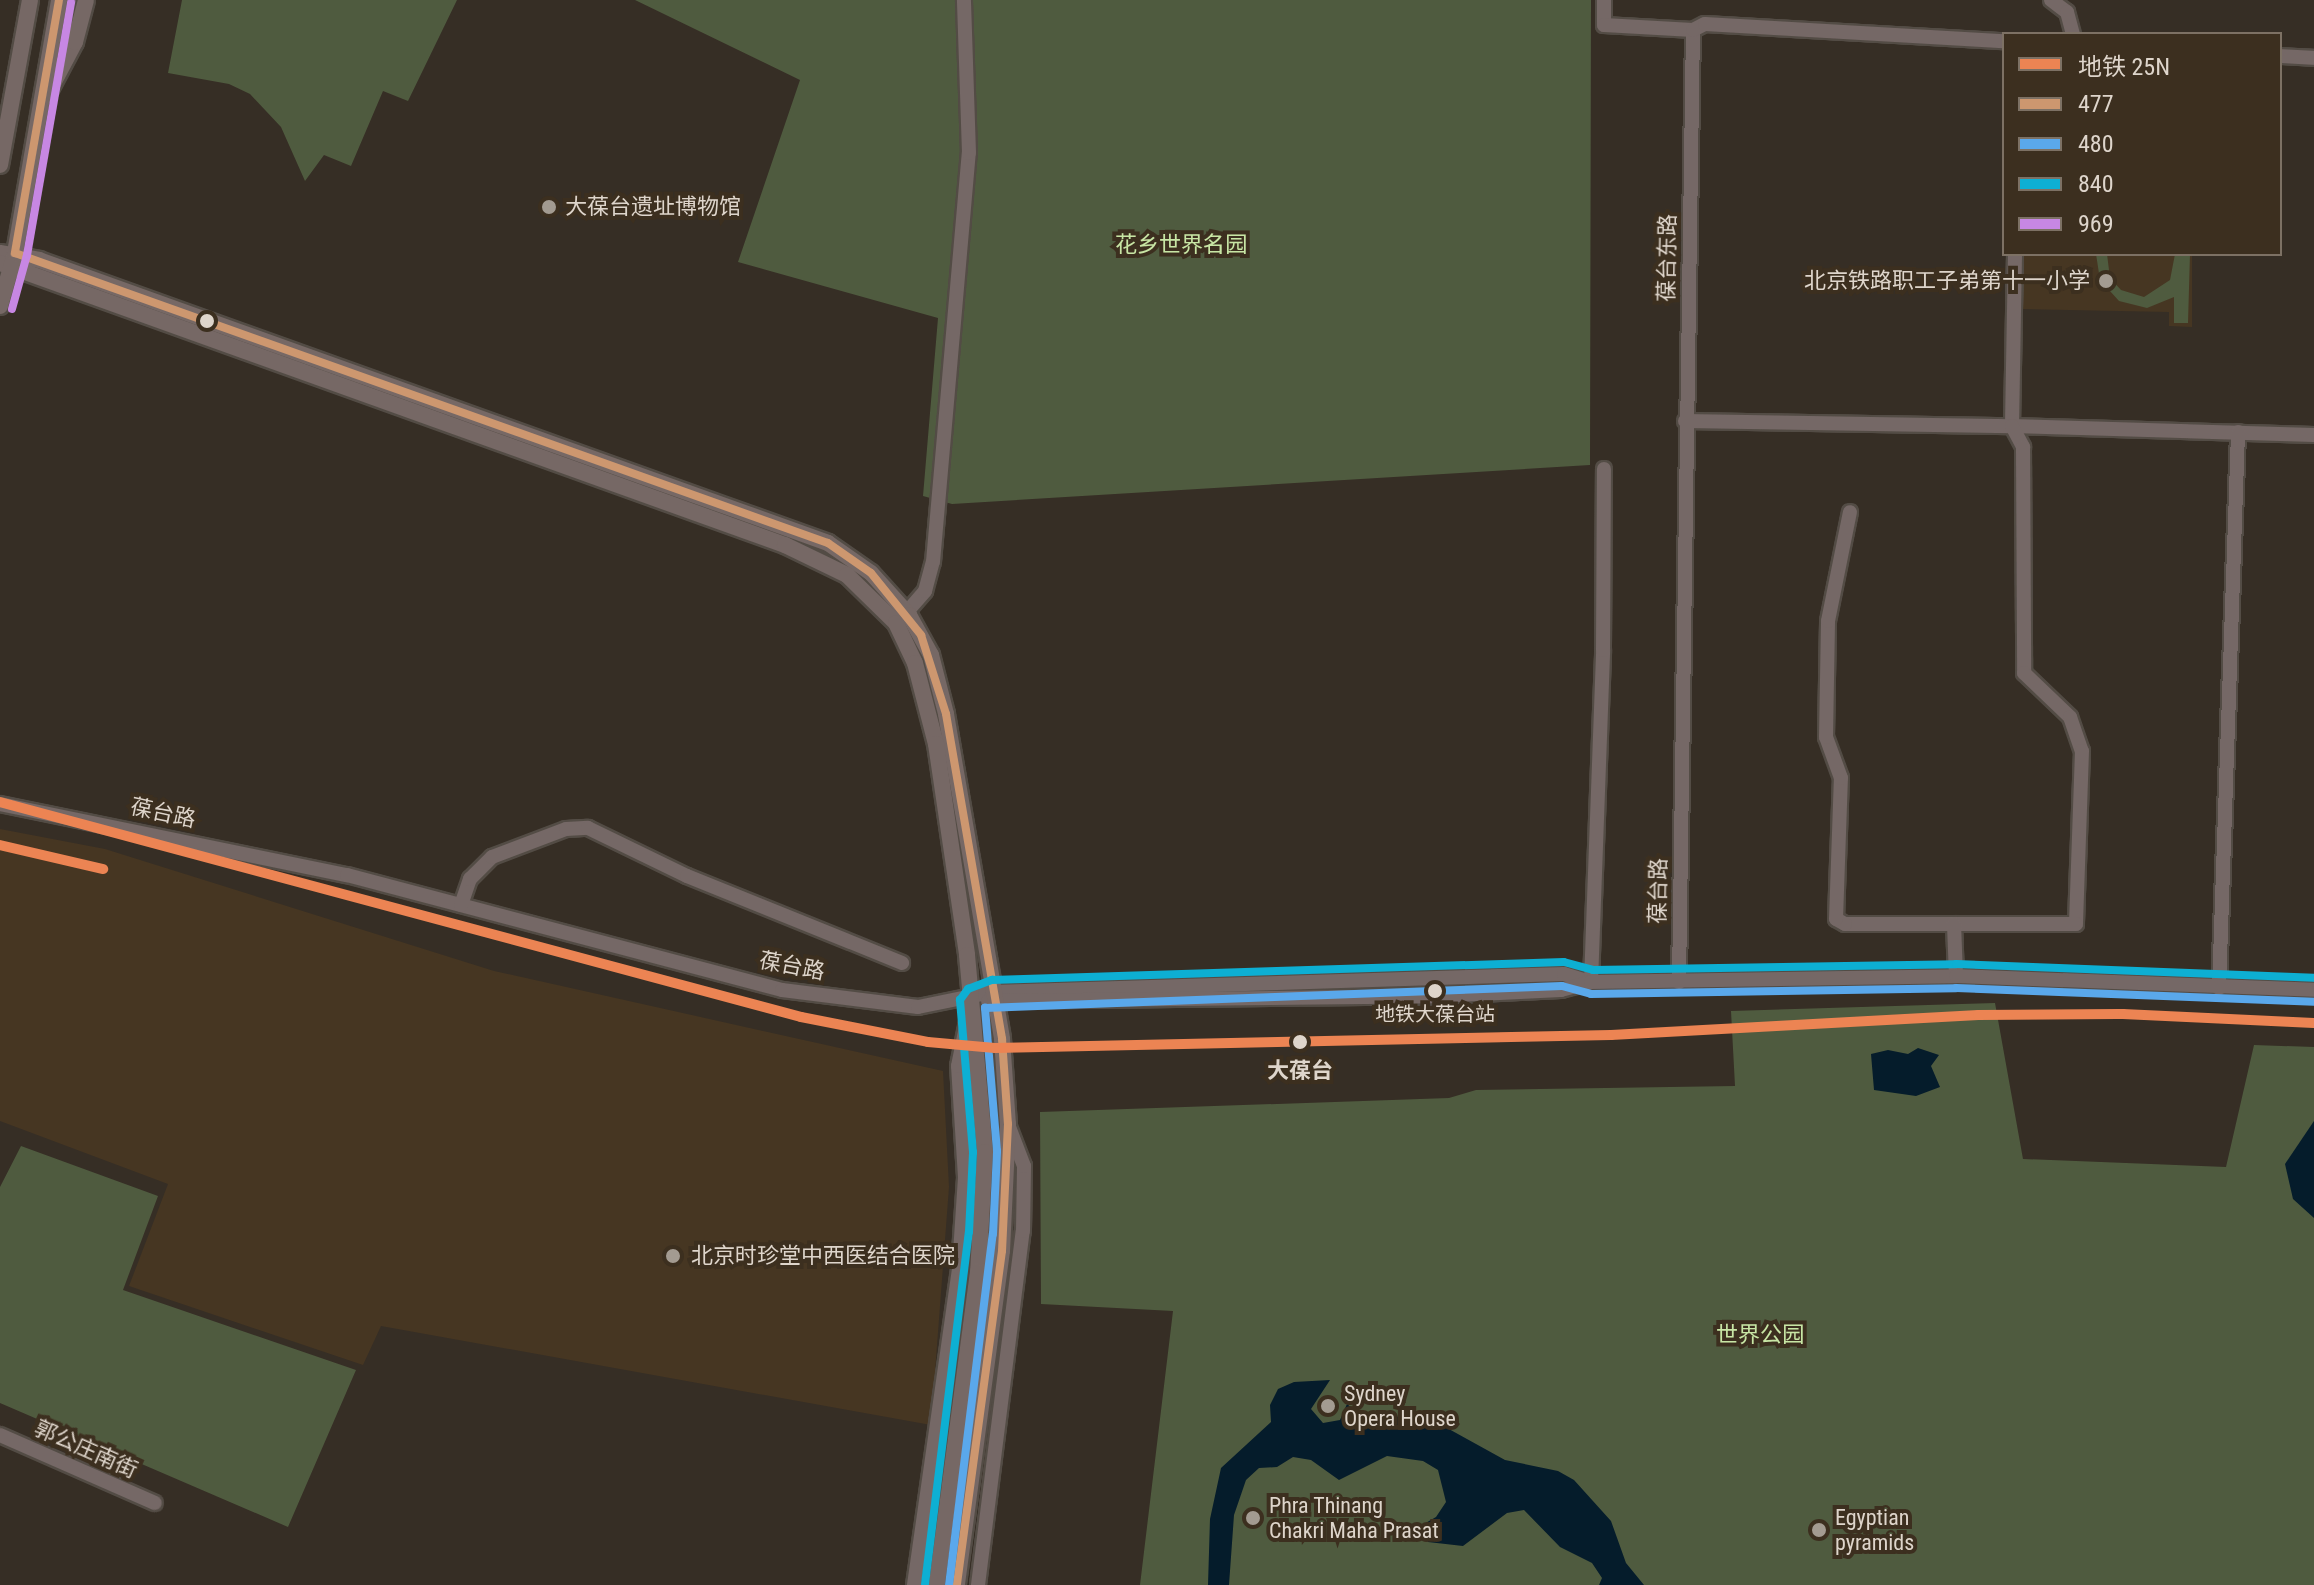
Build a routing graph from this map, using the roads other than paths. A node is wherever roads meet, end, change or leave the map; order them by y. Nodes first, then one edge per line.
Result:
1 (23, 0) edge
2 (30, 0) edge
3 (59, 0) edge
4 (86, 0) edge
5 (964, 0) edge
6 (1604, 0) edge
7 (2051, 0) edge
8 (1693, 30) junction
9 (2072, 32) edge
10 (2002, 41) edge
11 (23, 42) junction
12 (2282, 56) edge
13 (2314, 58) edge
14 (39, 111) junction
15 (0, 165) edge
16 (8, 253) edge
17 (2015, 256) edge
18 (6, 266) edge
19 (0, 306) edge
20 (1685, 421) junction
21 (2012, 426) junction
22 (2238, 432) junction
23 (2314, 435) edge
24 (1604, 469) dead end
25 (1850, 512) dead end
26 (902, 619) junction
27 (1681, 800) joint
28 (0, 804) edge
29 (461, 905) junction
30 (1954, 924) junction
31 (902, 963) dead end
32 (1956, 976) junction
33 (1591, 982) junction
34 (1679, 982) junction
35 (2219, 988) junction
36 (2314, 990) edge
37 (994, 997) junction
38 (972, 1000) junction
39 (1008, 1124) junction
40 (0, 1435) edge
41 (155, 1503) dead end
42 (914, 1585) edge
43 (937, 1585) edge
44 (957, 1585) edge
45 (978, 1585) edge

1 - 11 main road
2 - 11 main road
3 - 14 main road
4 - 14 main road
5 - 26 street
6 - 8 street
7 - 9 street
8 - 10 street
8 - 20 street, 葆台东路
11 - 15 main road
12 - 13 street
14 - 16 main road
16 - 18 main road
16 - 26 main road
17 - 21 street
18 - 19 main road
18 - 26 main road
20 - 21 street
20 - 27 street, 葆台东路
21 - 22 street
21 - 30 street
22 - 23 street
22 - 35 street
24 - 33 street
25 - 30 street
26 - 37 main road
26 - 38 main road
27 - 34 street, 葆台路
28 - 29 street, 葆台路
29 - 31 street
29 - 38 street, 葆台路
30 - 32 street
32 - 34 street, 葆台路
32 - 35 street, 葆台路
33 - 34 street, 葆台路
33 - 37 street, 葆台路
35 - 36 street, 葆台路
37 - 38 street, 葆台路
37 - 39 main road
38 - 42 street
38 - 43 main road
39 - 44 main road
39 - 45 street
40 - 41 street, 郭公庄南街

